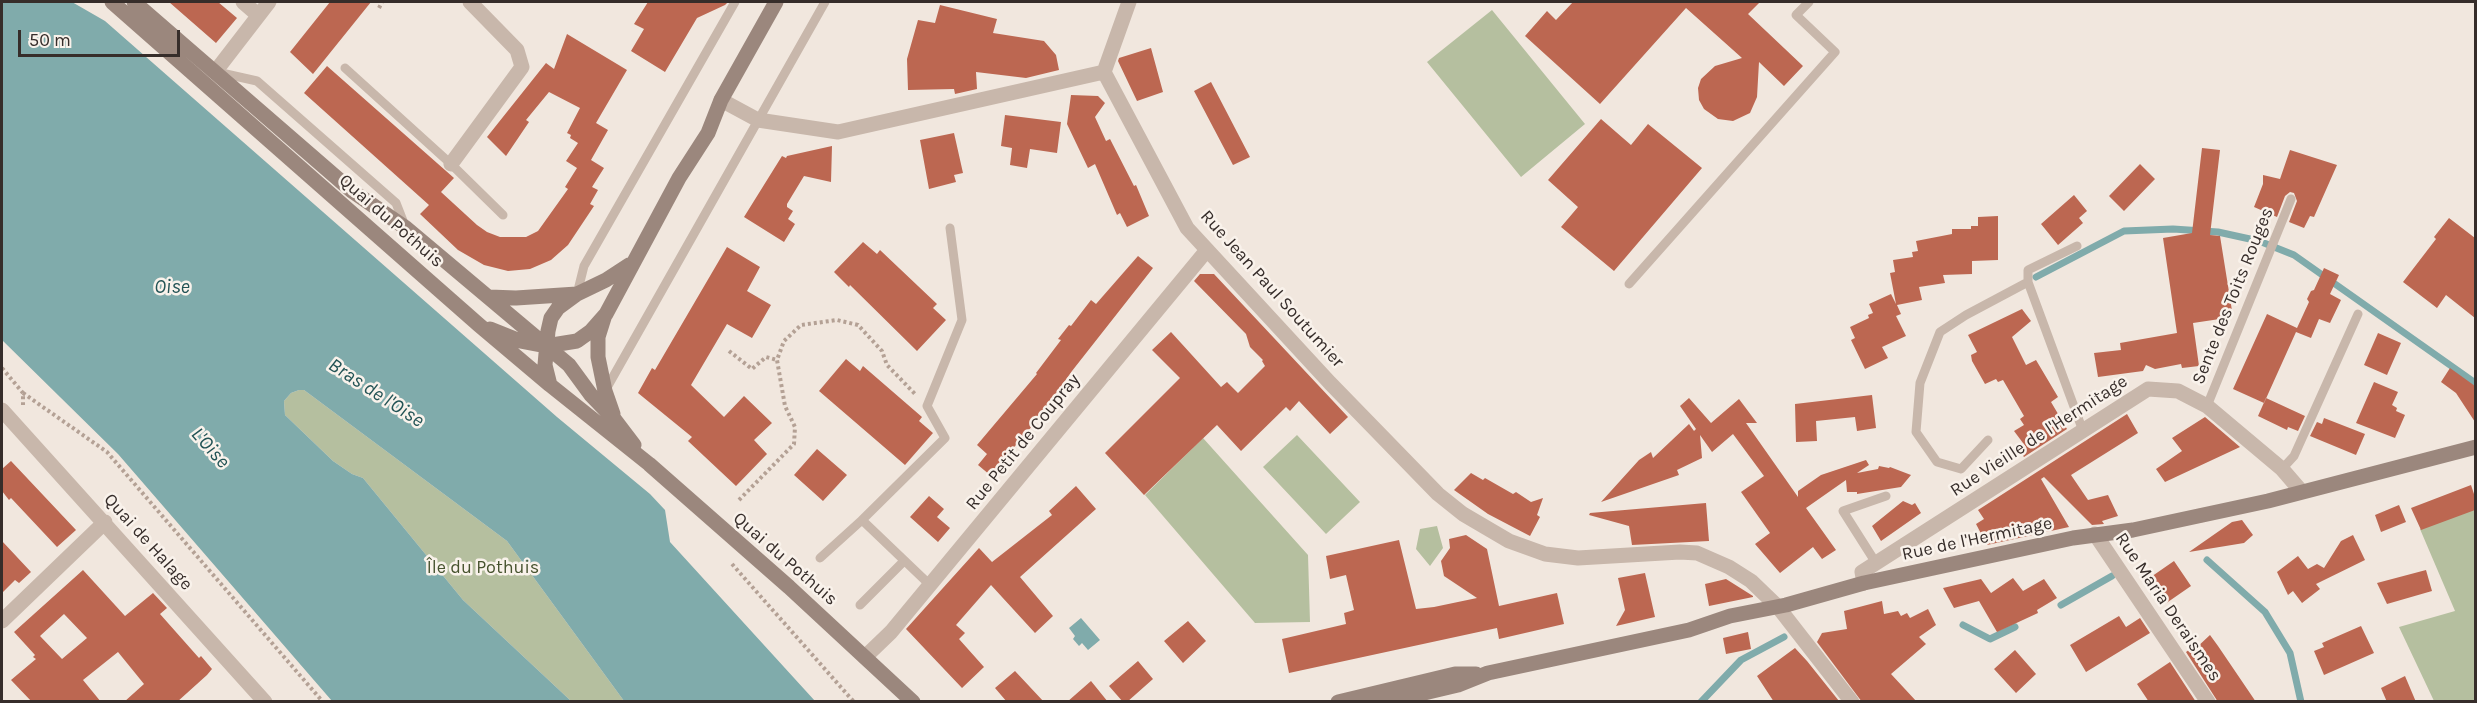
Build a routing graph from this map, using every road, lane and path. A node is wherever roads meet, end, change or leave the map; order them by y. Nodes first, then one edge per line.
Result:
1 (112, 2) edge
2 (134, 2) edge
3 (243, 2) edge
4 (269, 2) edge
5 (382, 2) edge
6 (470, 2) edge
7 (735, 2) edge
8 (776, 2) edge
9 (825, 2) edge
10 (1129, 2) edge
11 (1809, 2) edge
12 (379, 8) dead end
13 (258, 15) junction
14 (345, 68) dead end
15 (215, 72) junction
16 (1104, 72) junction
17 (721, 100) junction
18 (758, 120) junction
19 (451, 164) junction
20 (2291, 199) dead end
21 (503, 216) dead end
22 (406, 228) junction
23 (950, 228) dead end
24 (2077, 246) dead end
25 (1208, 250) junction
26 (631, 263) junction
27 (2028, 282) junction
28 (1629, 284) dead end
29 (578, 294) junction
30 (489, 297) junction
31 (606, 314) junction
32 (2358, 314) dead end
33 (479, 325) junction
34 (546, 346) junction
35 (729, 351) dead end
36 (777, 360) junction
37 (2, 368) edge
38 (550, 385) junction
39 (605, 392) junction
40 (23, 393) junction
41 (23, 405) dead end
42 (927, 406) junction
43 (2207, 406) junction
44 (2, 410) edge
45 (615, 420) junction
46 (2083, 431) junction
47 (1988, 440) dead end
48 (2475, 447) edge
49 (649, 464) junction
50 (2282, 469) junction
51 (2301, 491) junction
52 (1886, 496) dead end
53 (739, 500) dead end
54 (862, 520) junction
55 (105, 522) junction
56 (724, 532) junction
57 (2095, 534) junction
58 (820, 558) dead end
59 (904, 561) junction
60 (1876, 563) junction
61 (1864, 584) junction
62 (930, 585) junction
63 (860, 605) dead end
64 (1778, 607) junction
65 (2, 621) edge
66 (865, 657) junction
67 (1488, 673) junction
68 (894, 685) junction
69 (265, 702) edge
70 (323, 702) edge
71 (854, 702) edge
72 (907, 702) edge
73 (913, 702) edge
74 (1338, 702) edge
75 (1386, 702) edge
76 (1852, 702) edge
77 (2208, 702) edge

1 - 33 main road, Quai du Pothuis
2 - 15 main road, Quai du Pothuis
3 - 13 street
4 - 13 street
5 - 12 path
6 - 19 street
7 - 29 lane
8 - 17 main road
9 - 18 lane
10 - 16 street
11 - 28 lane
13 - 15 street
14 - 19 lane
15 - 22 main road, Quai du Pothuis
15 - 22 lane
16 - 18 street
16 - 25 street, Rue Jean Paul Soutumier
17 - 18 street
17 - 26 main road
18 - 39 lane
19 - 21 lane
20 - 43 lane, Sente des Toits Rouges
22 - 30 main road, Quai du Pothuis
23 - 42 lane
24 - 27 lane
25 - 62 street, Rue Petit de Coupray
25 - 64 street, Rue Jean Paul Soutumier
26 - 29 main road
26 - 31 main road
27 - 46 lane
27 - 47 lane
29 - 30 main road
29 - 34 main road
30 - 34 main road, Quai du Pothuis
31 - 34 main road
31 - 39 main road, Quai du Pothuis
32 - 50 lane
33 - 34 main road
33 - 38 main road, Quai du Pothuis
34 - 38 main road
34 - 45 main road, Quai du Pothuis
35 - 36 path
36 - 42 path
36 - 53 path
37 - 40 path
38 - 49 main road, Quai du Pothuis
39 - 45 main road, Quai du Pothuis
40 - 41 path
40 - 70 path
42 - 54 lane
43 - 46 street, Rue Vieille de l'Hermitage
43 - 50 street, Rue Vieille de l'Hermitage
44 - 55 street, Quai de Halage
45 - 49 main road, Quai du Pothuis
46 - 60 street, Rue Vieille de l'Hermitage
48 - 51 main road, Rue de l'Hermitage
49 - 56 main road, Quai du Pothuis
50 - 51 street, Rue Vieille de l'Hermitage
51 - 57 main road, Rue de l'Hermitage
52 - 60 lane
54 - 58 lane
54 - 59 lane
55 - 65 street
55 - 69 street, Quai de Halage
56 - 66 main road, Quai du Pothuis
56 - 71 path
57 - 61 main road, Rue de l'Hermitage
57 - 77 street, Rue Maria Deraismes
59 - 62 lane
59 - 63 lane
60 - 61 street, Rue Vieille de l'Hermitage
61 - 64 main road, Rue de l'Hermitage
62 - 66 street, Rue Petit de Coupray
64 - 67 main road, Rue de l'Hermitage
64 - 76 street, Rue Jean Paul Soutumier
66 - 68 main road, Quai du Pothuis
67 - 74 main road, Rue de l'Hermitage
67 - 75 main road, Rue de l'Hermitage
68 - 72 main road, Quai du Pothuis
68 - 73 main road, Quai du Pothuis

